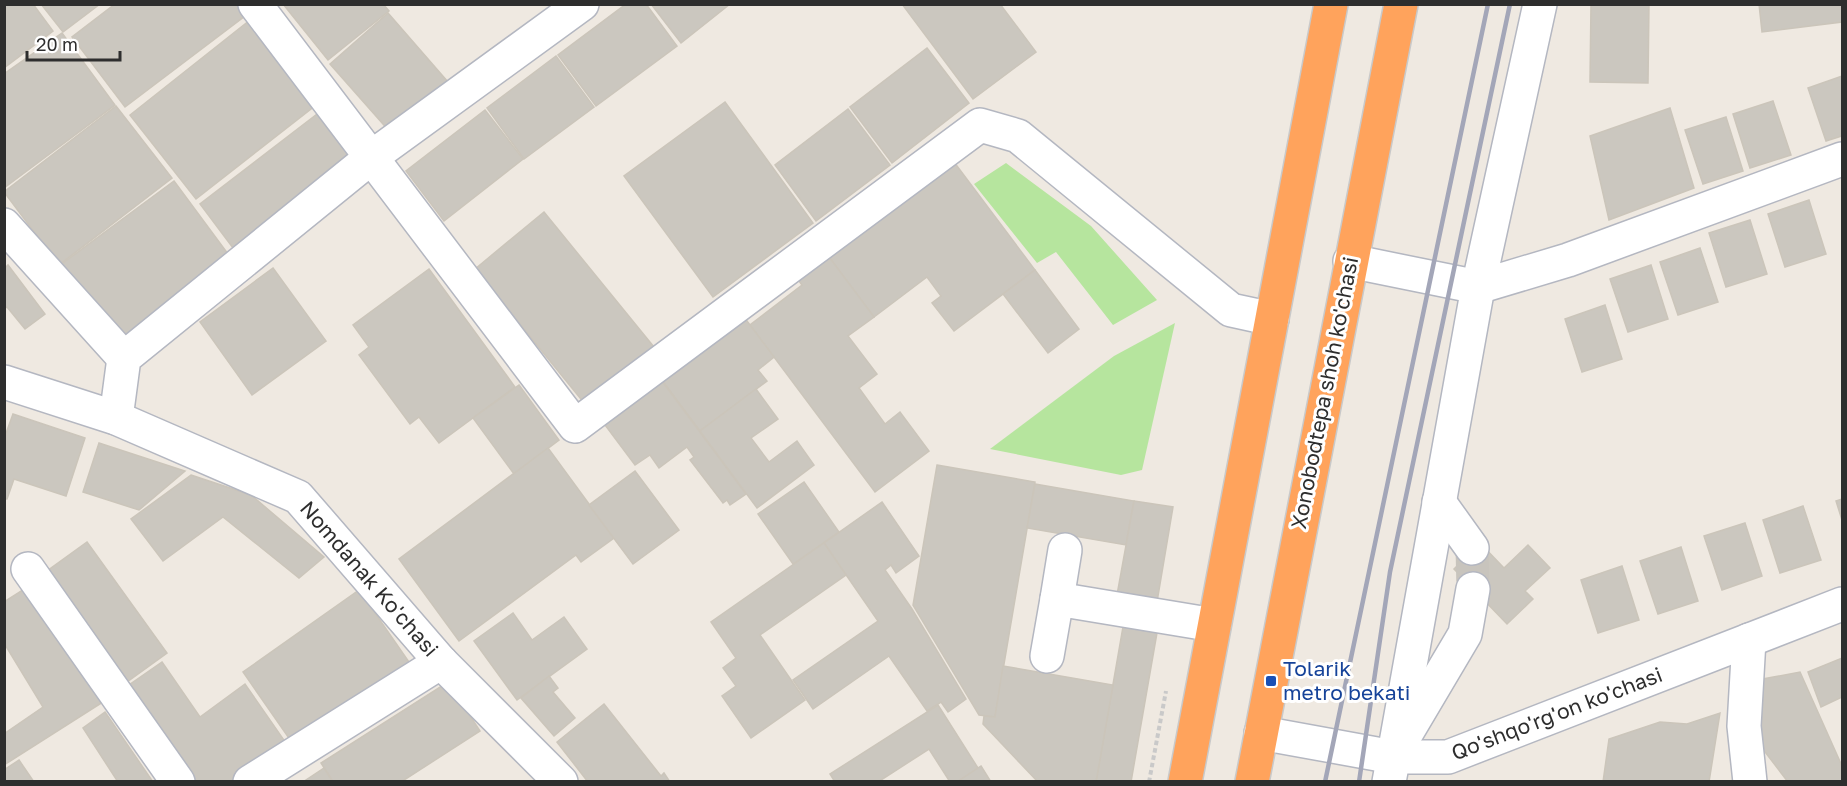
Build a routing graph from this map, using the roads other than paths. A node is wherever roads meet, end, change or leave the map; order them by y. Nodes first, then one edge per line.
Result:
1 (255, 4) edge
2 (582, 4) edge
3 (1331, 4) edge
4 (1401, 4) edge
5 (1540, 4) edge
6 (373, 156) junction
7 (1842, 159) edge
8 (4, 225) edge
9 (1350, 261) junction
10 (1478, 287) junction
11 (1272, 319) junction
12 (124, 358) junction
13 (4, 382) edge
14 (116, 418) junction
15 (1440, 502) junction
16 (1472, 548) tunnel mouth
17 (1065, 550) dead end
18 (28, 569) dead end
19 (1473, 589) tunnel mouth
20 (1057, 599) junction
21 (1842, 604) edge
22 (1214, 625) junction
23 (1749, 640) junction
24 (1047, 656) dead end
25 (441, 662) junction
26 (1261, 733) junction
27 (1391, 769) edge
28 (178, 782) edge
29 (250, 782) edge
30 (561, 782) edge
31 (1185, 782) edge
32 (1252, 782) edge
33 (1750, 782) edge

1 - 6 street
2 - 6 street
3 - 11 highway
4 - 9 highway, Xonobodtepa shoh ko'chasi
5 - 10 street
6 - 11 street
6 - 12 street
7 - 10 street
8 - 12 street
9 - 10 street
9 - 26 highway, Xonobodtepa shoh ko'chasi
10 - 15 street
11 - 22 highway
12 - 14 street
13 - 14 street, Nomdanak Ko'chasi
14 - 25 street, Nomdanak Ko'chasi
15 - 16 street
15 - 27 street
17 - 20 street
18 - 28 street
19 - 27 street
20 - 22 street
20 - 24 street
21 - 23 street, Qo'shqo'rg'on ko'chasi
22 - 31 highway
23 - 27 street, Qo'shqo'rg'on ko'chasi
23 - 33 street
25 - 29 street
25 - 30 street, Nomdanak Ko'chasi
26 - 27 street, Qo'shqo'rg'on ko'chasi
26 - 32 highway, Xonobodtepa shoh ko'chasi

